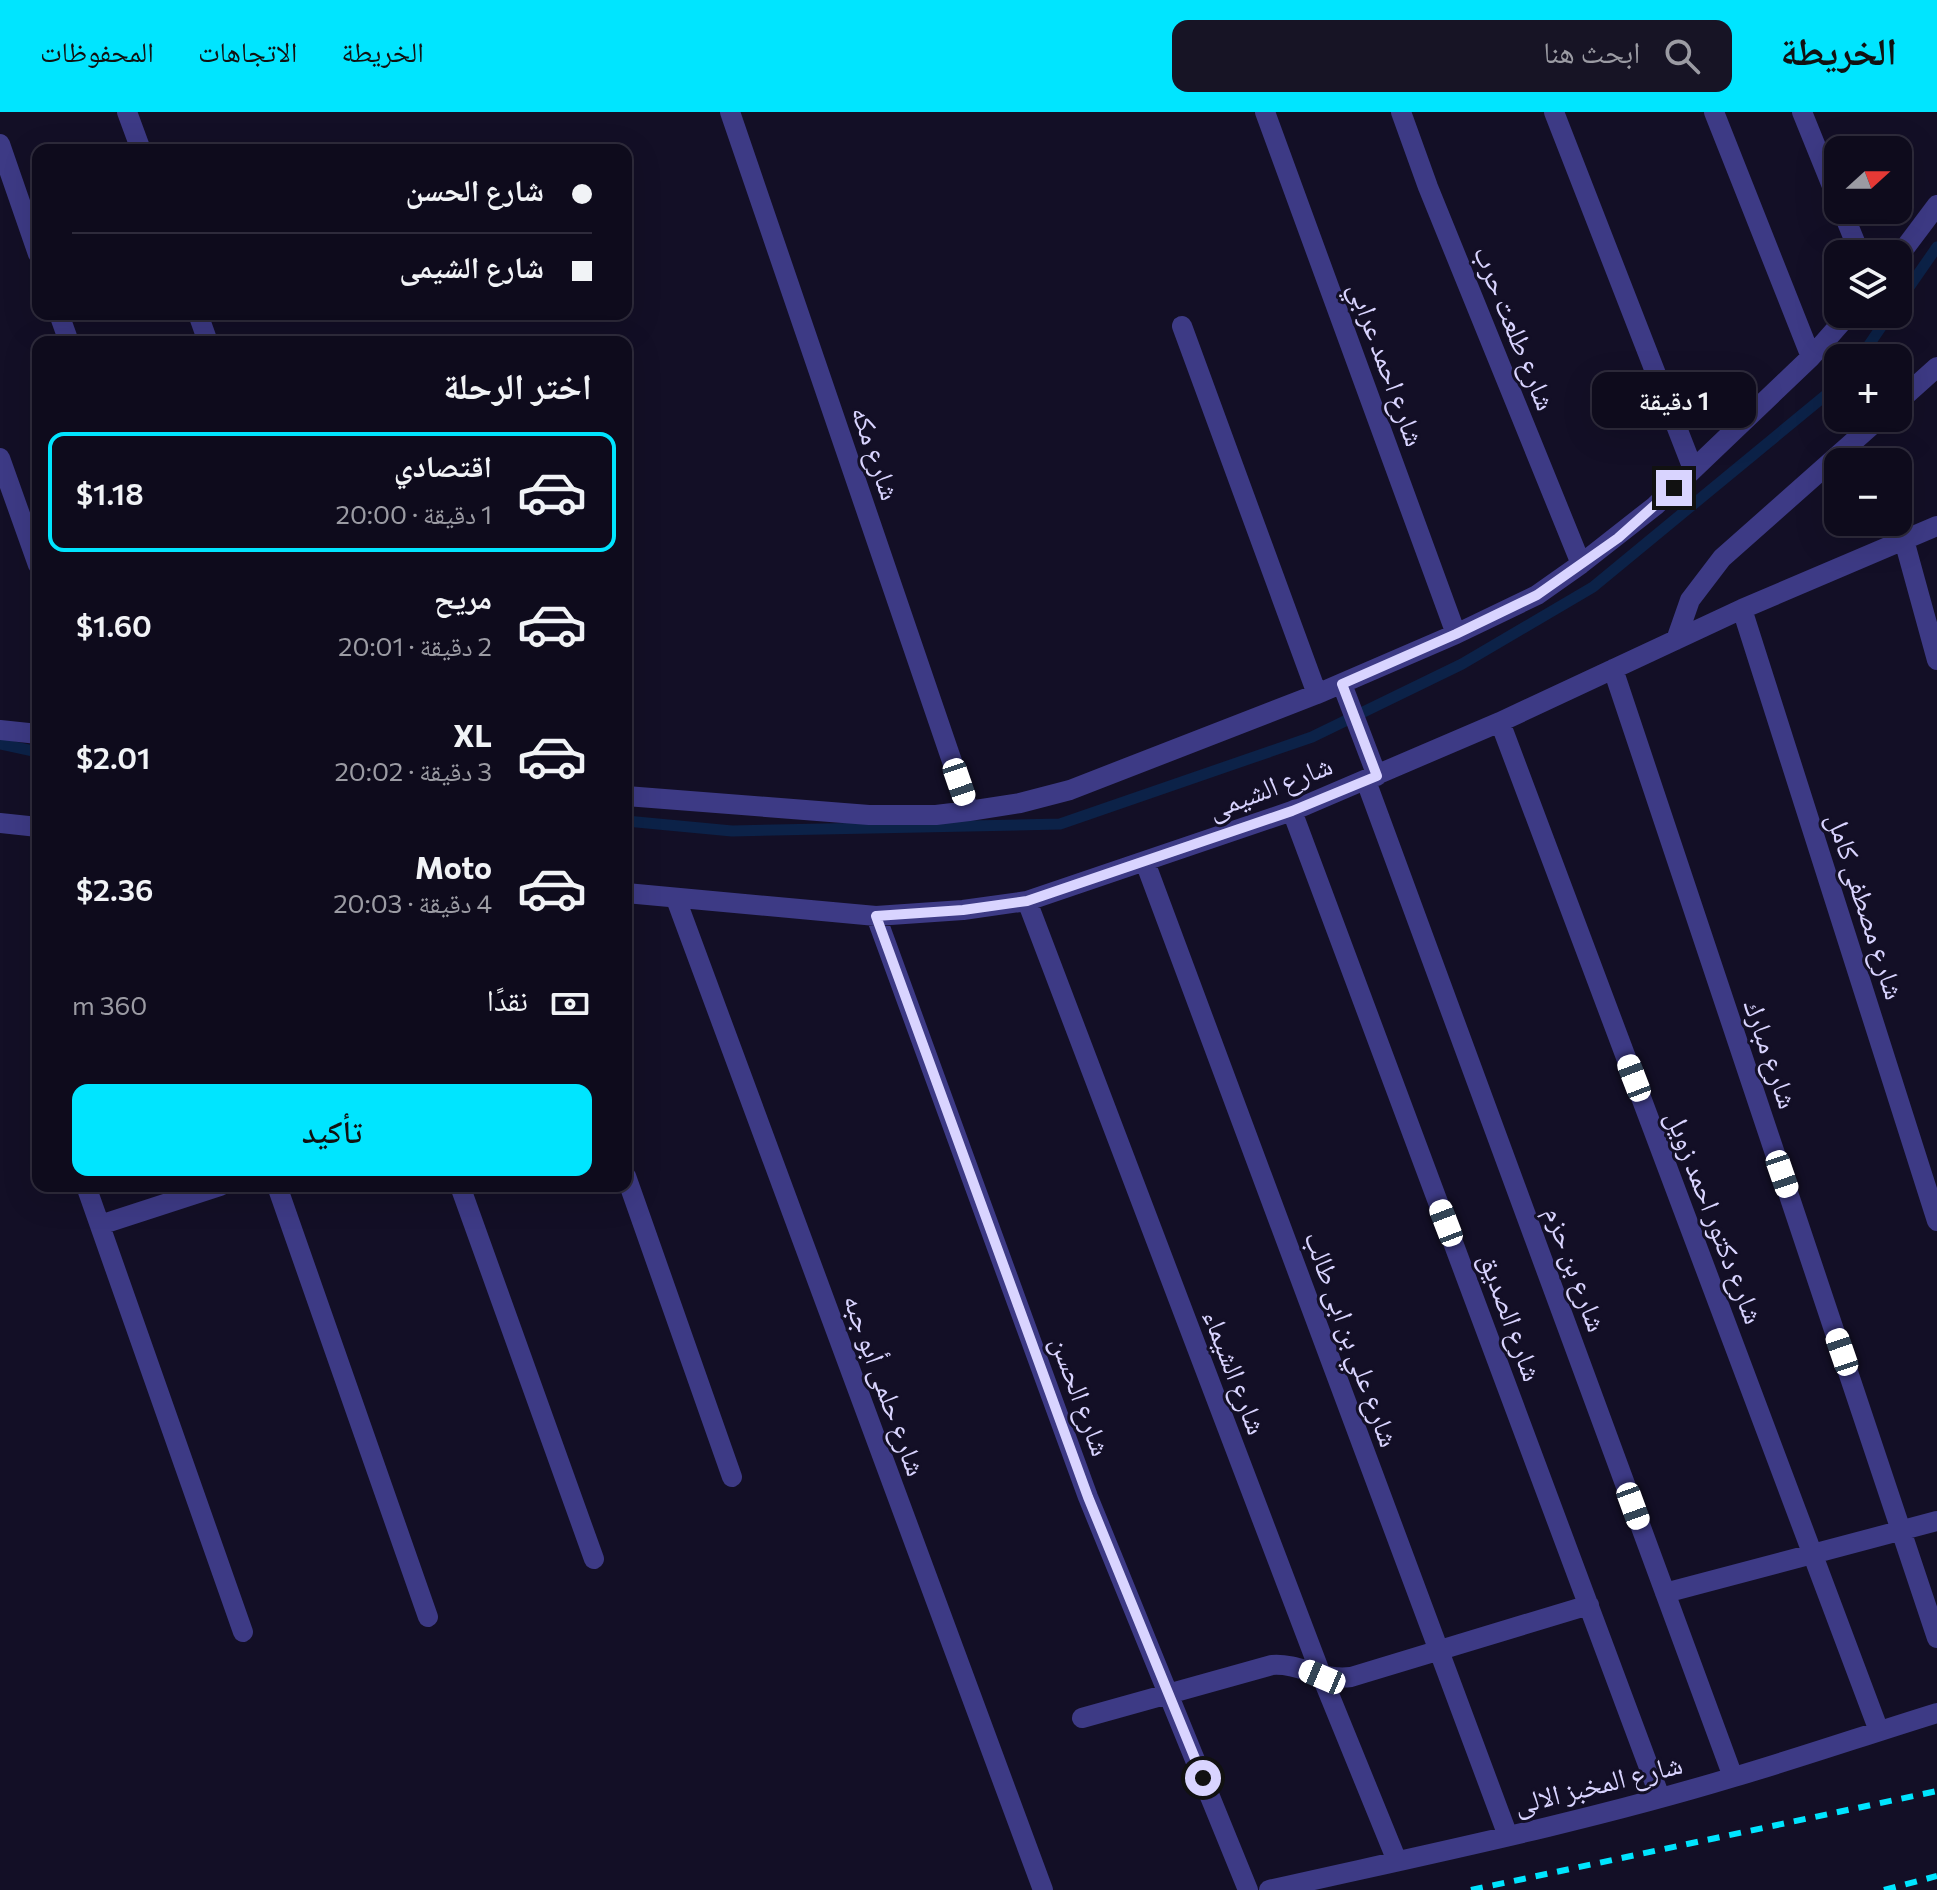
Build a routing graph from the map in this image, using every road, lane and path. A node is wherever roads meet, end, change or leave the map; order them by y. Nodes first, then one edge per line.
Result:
1 (127, 112) edge
2 (730, 112) edge
3 (1265, 112) edge
4 (1401, 112) edge
5 (1554, 112) edge
6 (1714, 112) edge
7 (1802, 112) edge
8 (0, 144) edge
9 (139, 144) edge
10 (1824, 166) edge
11 (1937, 205) edge
12 (32, 237) edge
13 (1911, 240) edge
14 (1182, 326) dead end
15 (1837, 328) edge
16 (1811, 357) junction
17 (1937, 367) edge
18 (1912, 389) edge
19 (1864, 432) edge
20 (0, 458) edge
21 (1693, 469) junction
22 (1937, 526) edge
23 (1904, 540) junction
24 (32, 548) edge
25 (1581, 564) junction
26 (1742, 609) junction
27 (1456, 634) junction
28 (1676, 640) junction
29 (1937, 660) edge
30 (1613, 669) junction
31 (1342, 684) junction
32 (1317, 694) junction
33 (1500, 722) junction
34 (0, 730) edge
35 (32, 733) edge
36 (1372, 778) junction
37 (632, 796) edge
38 (969, 811) junction
39 (1292, 811) junction
40 (0, 823) edge
41 (32, 826) edge
42 (1145, 862) junction
43 (632, 894) edge
44 (676, 899) junction
45 (1027, 901) junction
46 (876, 916) junction
47 (88, 1192) edge
48 (202, 1192) edge
49 (279, 1192) edge
50 (462, 1192) edge
51 (632, 1192) edge
52 (1937, 1221) edge
53 (100, 1225) junction
54 (732, 1477) dead end
55 (1937, 1521) edge
56 (1902, 1531) junction
57 (1812, 1554) junction
58 (594, 1559) dead end
59 (1665, 1593) junction
60 (1589, 1605) junction
61 (428, 1617) dead end
62 (243, 1632) dead end
63 (1937, 1638) edge
64 (1439, 1650) junction
65 (1322, 1677) junction
66 (1169, 1693) junction
67 (1937, 1713) edge
68 (1082, 1718) dead end
69 (1879, 1731) junction
70 (1733, 1777) junction
71 (1660, 1797) junction
72 (1508, 1836) junction
73 (1397, 1861) junction
74 (1043, 1890) edge
75 (1248, 1890) edge
76 (1269, 1890) edge

1 - 9 street
2 - 38 street, شارع مكه
3 - 27 street, شارع احمد عرابي
4 - 25 street, شارع طلعت حرب
5 - 21 street
6 - 16 street
7 - 10 street
8 - 12 street
11 - 13 street
14 - 32 street
15 - 16 street
16 - 21 street
17 - 18 street
19 - 28 street
20 - 24 street
21 - 25 street
22 - 23 street, شارع الشيمى
23 - 26 street, شارع الشيمى
23 - 29 street
25 - 27 street
26 - 28 street, شارع الشيمى
26 - 52 street, شارع مصطفى كامل
27 - 31 street
28 - 30 street, شارع الشيمى
30 - 33 street, شارع الشيمى
30 - 56 street, شارع مبارك
31 - 32 street
31 - 36 street, شارع بن حزم
32 - 38 street
33 - 36 street, شارع الشيمى
33 - 57 street, شارع دكتور احمد زويل
34 - 35 street
36 - 39 street, شارع الشيمى
36 - 59 street, شارع بن حزم
37 - 38 street
39 - 42 street, شارع الشيمى
39 - 60 street, شارع الصديق
40 - 41 street
42 - 45 street, شارع الشيمى
42 - 64 street, شارع علي بن ابى طالب
43 - 44 street, شارع الشيمى
44 - 46 street, شارع الشيمى
44 - 74 street, شارع حلمى أبو جبه
45 - 46 street, شارع الشيمى
45 - 65 street, شارع الشيماء
46 - 66 street, شارع الحسن
47 - 53 street
48 - 53 street
49 - 61 street
50 - 58 street
51 - 54 street
53 - 62 street
55 - 56 street
56 - 57 street
56 - 63 street, شارع مبارك
57 - 59 street
57 - 69 street, شارع دكتور احمد زويل
59 - 70 street, شارع بن حزم
60 - 64 street
60 - 71 street, شارع الصديق
64 - 65 street
64 - 72 street, شارع علي بن ابى طالب
65 - 66 street
65 - 73 street, شارع الشيماء
66 - 68 street
66 - 75 street, شارع الحسن
67 - 69 street, شارع المخبز الالى
69 - 70 street, شارع المخبز الالى
70 - 71 street, شارع المخبز الالى
71 - 72 street, شارع المخبز الالى
72 - 73 street, شارع المخبز الالى
73 - 76 street, شارع المخبز الالى

